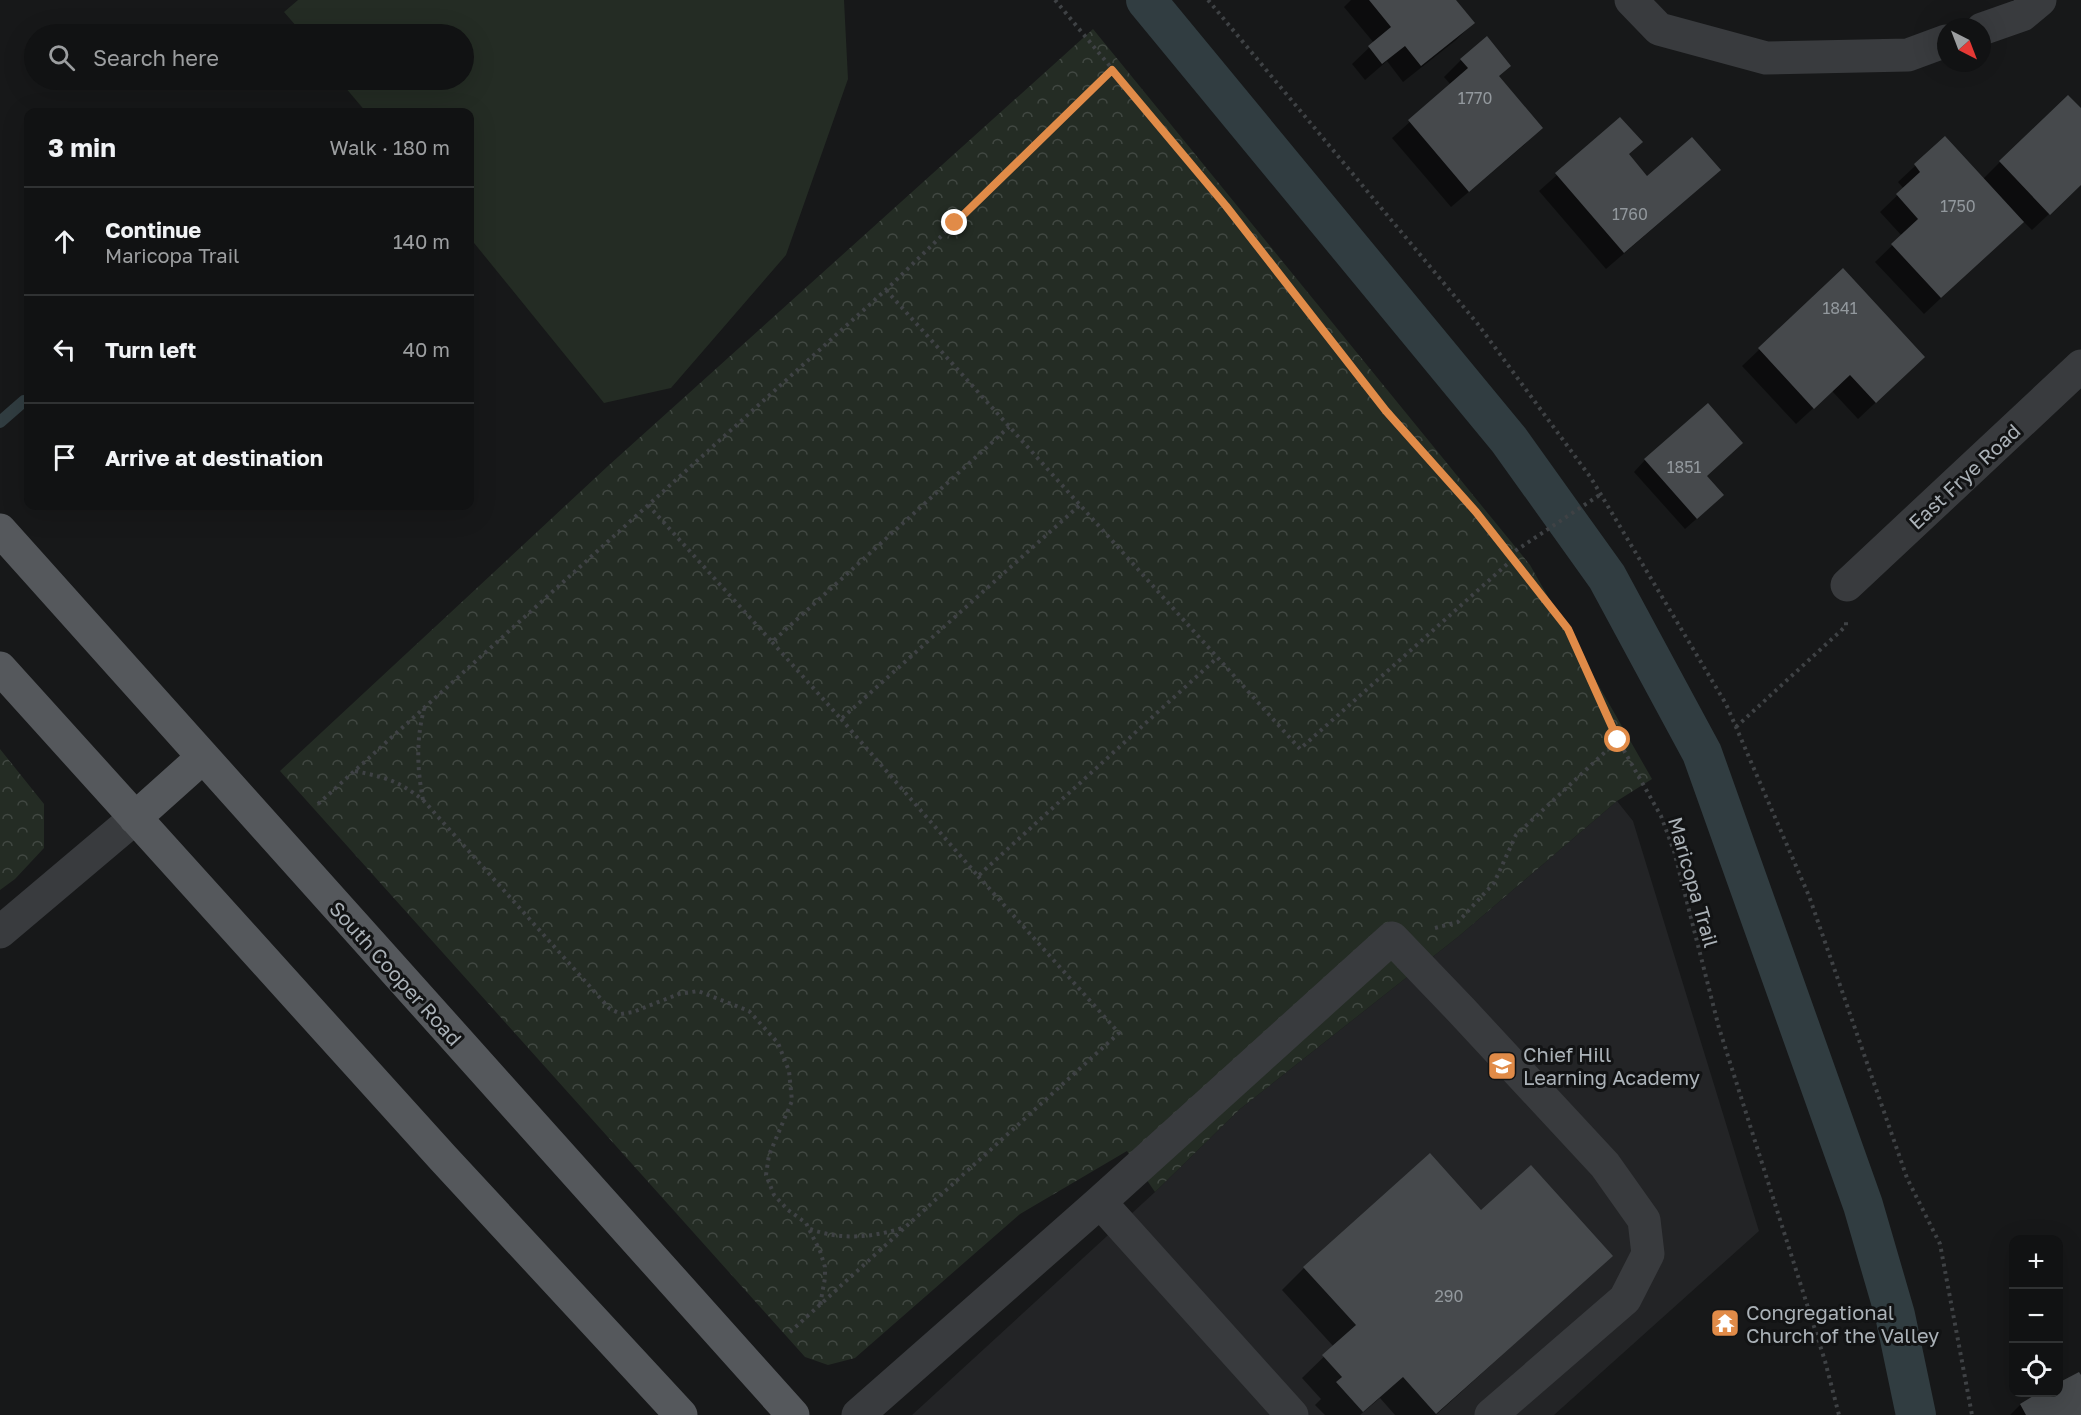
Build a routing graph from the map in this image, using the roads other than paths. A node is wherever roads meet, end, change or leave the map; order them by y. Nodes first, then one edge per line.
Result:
1 (1631, 0) edge
2 (2040, 0) edge
3 (1991, 26) edge
4 (1937, 44) edge
5 (2081, 366) edge
6 (0, 531) edge
7 (1846, 585) road end
8 (0, 668) edge
9 (202, 758) junction
10 (135, 818) junction
11 (0, 932) edge
12 (1100, 1202) junction
13 (681, 1415) edge
14 (793, 1415) edge
15 (858, 1415) edge
16 (1292, 1415) edge
17 (1491, 1415) edge

1 - 4 street
2 - 3 street
5 - 7 street, East Frye Road
6 - 9 main road, South Cooper Road
8 - 10 main road
9 - 10 main road
9 - 14 main road, South Cooper Road
10 - 11 street
10 - 13 main road
12 - 15 street
12 - 16 street
12 - 17 street

